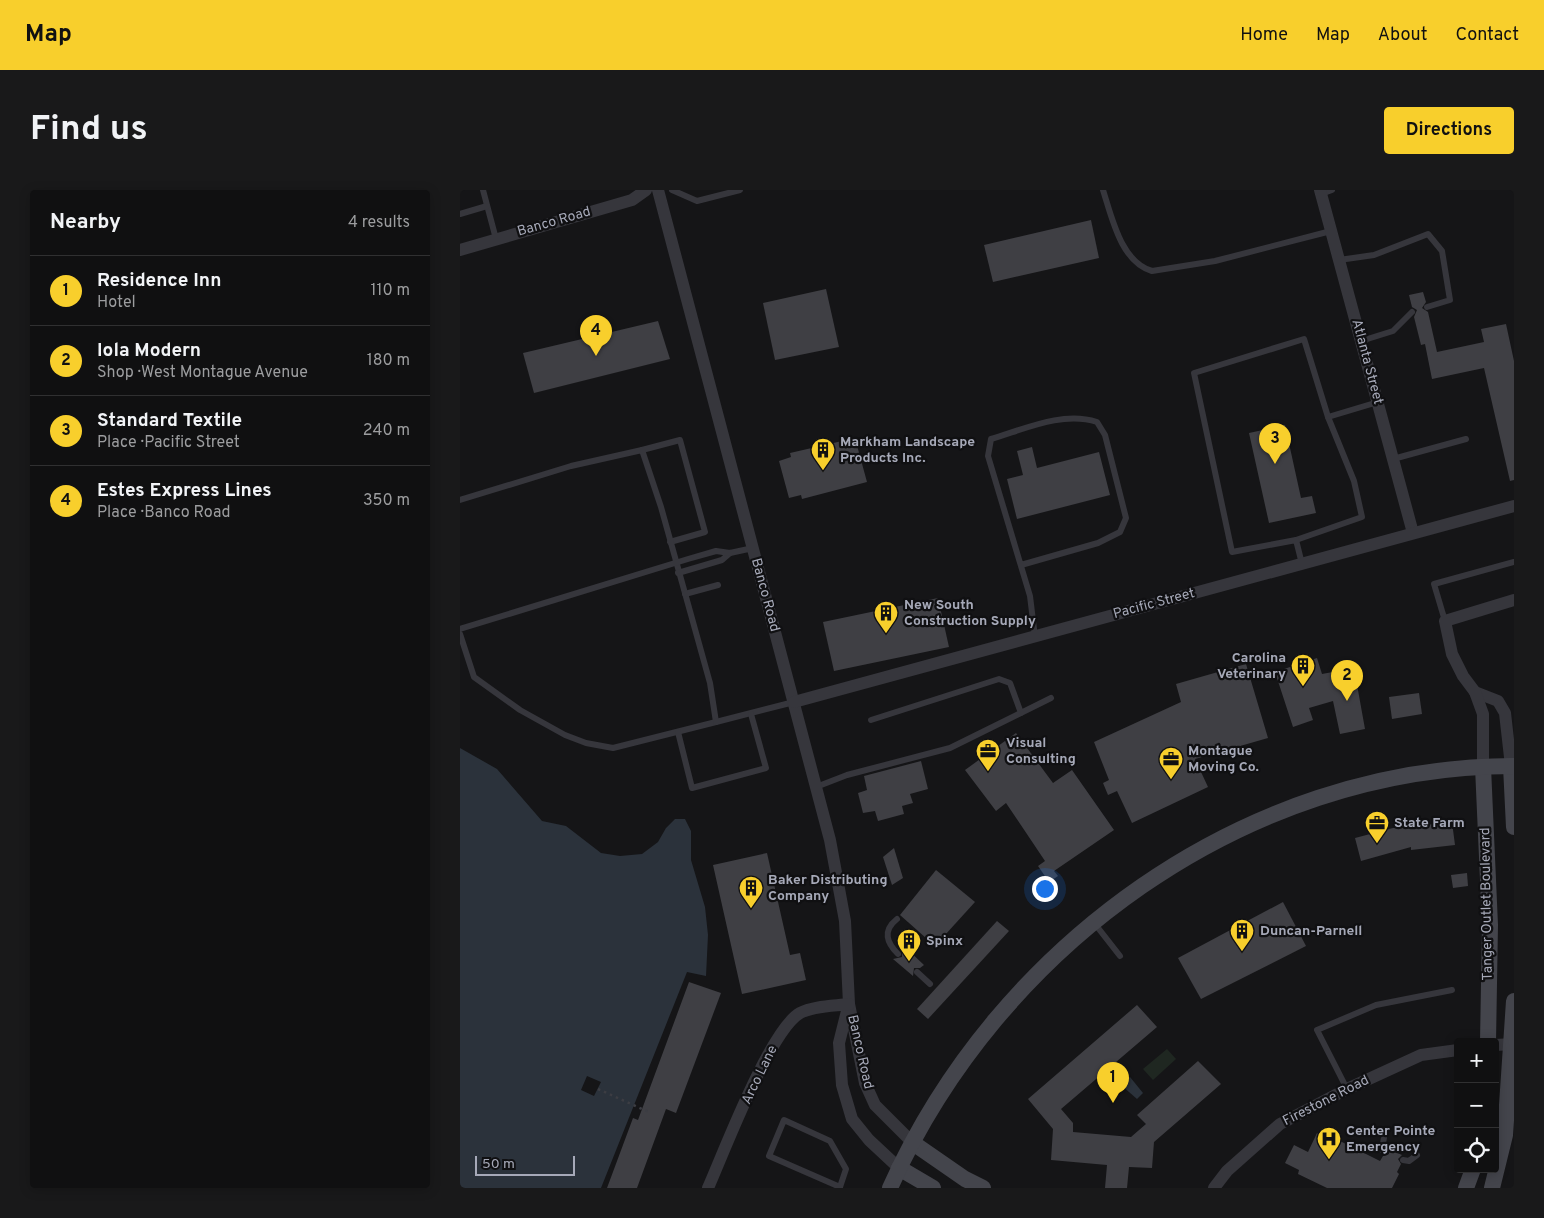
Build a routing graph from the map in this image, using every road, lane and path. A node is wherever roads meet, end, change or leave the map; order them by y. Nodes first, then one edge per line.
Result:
1 (482, 190) edge
2 (646, 190) edge
3 (658, 190) edge
4 (672, 190) edge
5 (740, 190) edge
6 (1103, 190) edge
7 (1324, 191) edge
8 (487, 206) junction
9 (460, 214) edge
10 (1331, 231) junction
11 (496, 239) junction
12 (460, 250) edge
13 (1339, 260) junction
14 (1427, 307) dead end
15 (1412, 312) dead end
16 (1361, 341) junction
17 (1378, 402) junction
18 (1328, 417) junction
19 (1466, 439) dead end
20 (642, 450) junction
21 (1393, 459) junction
22 (460, 500) edge
23 (1514, 506) edge
24 (1413, 533) junction
25 (1296, 540) junction
26 (670, 542) junction
27 (753, 548) junction
28 (730, 553) junction
29 (675, 562) junction
30 (1514, 562) edge
31 (1302, 564) junction
32 (1021, 565) junction
33 (678, 573) junction
34 (718, 585) dead end
35 (685, 594) junction
36 (1514, 600) edge
37 (1445, 620) junction
38 (460, 629) edge
39 (460, 634) edge
40 (1035, 637) junction
41 (1475, 692) junction
42 (1051, 698) dead end
43 (794, 702) junction
44 (1021, 713) junction
45 (751, 714) junction
46 (871, 720) dead end
47 (716, 722) junction
48 (678, 732) junction
49 (1512, 766) edge
50 (1483, 767) junction
51 (816, 787) junction
52 (1514, 827) edge
53 (897, 920) dead end
54 (1093, 922) junction
55 (898, 954) dead end
56 (1120, 956) dead end
57 (917, 972) dead end
58 (930, 984) dead end
59 (1452, 990) dead end
60 (1514, 1001) edge
61 (849, 1004) junction
62 (1488, 1038) edge
63 (1513, 1044) edge
64 (1499, 1045) edge
65 (1454, 1051) edge
66 (598, 1089) dead end
67 (1347, 1089) junction
68 (651, 1113) dead end
69 (1385, 1132) dead end
70 (913, 1143) junction
71 (1385, 1152) dead end
72 (1417, 1155) dead end
73 (1403, 1160) dead end
74 (898, 1168) junction
75 (1472, 1173) edge
76 (708, 1188) edge
77 (840, 1188) edge
78 (890, 1188) edge
79 (933, 1188) edge
80 (983, 1188) edge
81 (1214, 1188) edge
82 (1466, 1188) edge
83 (1492, 1188) edge

1 - 8 lane
2 - 11 street, Banco Road
3 - 27 street, Banco Road
4 - 5 lane
6 - 10 lane
7 - 10 street, Atlanta Street
8 - 9 lane
8 - 11 lane
10 - 13 street, Atlanta Street
11 - 12 street, Banco Road
13 - 14 lane
13 - 16 street, Atlanta Street
15 - 16 lane
16 - 17 street, Atlanta Street
17 - 18 lane
17 - 21 street, Atlanta Street
18 - 25 lane
18 - 25 lane
19 - 21 lane
20 - 22 lane
20 - 26 lane
20 - 26 lane
21 - 24 street, Atlanta Street
23 - 24 street, Pacific Street
24 - 31 street, Pacific Street
25 - 31 lane
26 - 29 lane
27 - 28 lane
27 - 43 street, Banco Road
28 - 29 lane
28 - 33 lane
29 - 33 lane
29 - 38 lane
30 - 37 lane
31 - 40 street, Pacific Street
32 - 32 lane
32 - 40 lane
33 - 35 lane
34 - 35 lane
35 - 47 lane
36 - 37 street
37 - 41 street
39 - 48 lane
40 - 43 street, Pacific Street
41 - 49 street
41 - 50 street
42 - 44 lane
43 - 45 lane
43 - 51 street, Banco Road
44 - 46 lane
44 - 51 lane
45 - 47 lane
45 - 48 lane
47 - 48 lane
49 - 50 main road
49 - 52 main road, Tanger Outlet Boulevard
50 - 54 main road
50 - 62 main road, Tanger Outlet Boulevard
51 - 61 street, Banco Road
53 - 55 lane
54 - 56 lane
54 - 70 main road
57 - 58 lane
59 - 67 lane
60 - 63 main road
61 - 70 street, Banco Road
61 - 74 street, Banco Road
61 - 76 street, Arco Lane
63 - 64 street
63 - 83 main road
65 - 67 street, Firestone Road
66 - 68 path
67 - 81 street, Firestone Road
69 - 71 lane
70 - 74 main road
70 - 80 main road
72 - 73 lane
74 - 78 main road
74 - 79 main road
75 - 82 main road
77 - 77 lane

